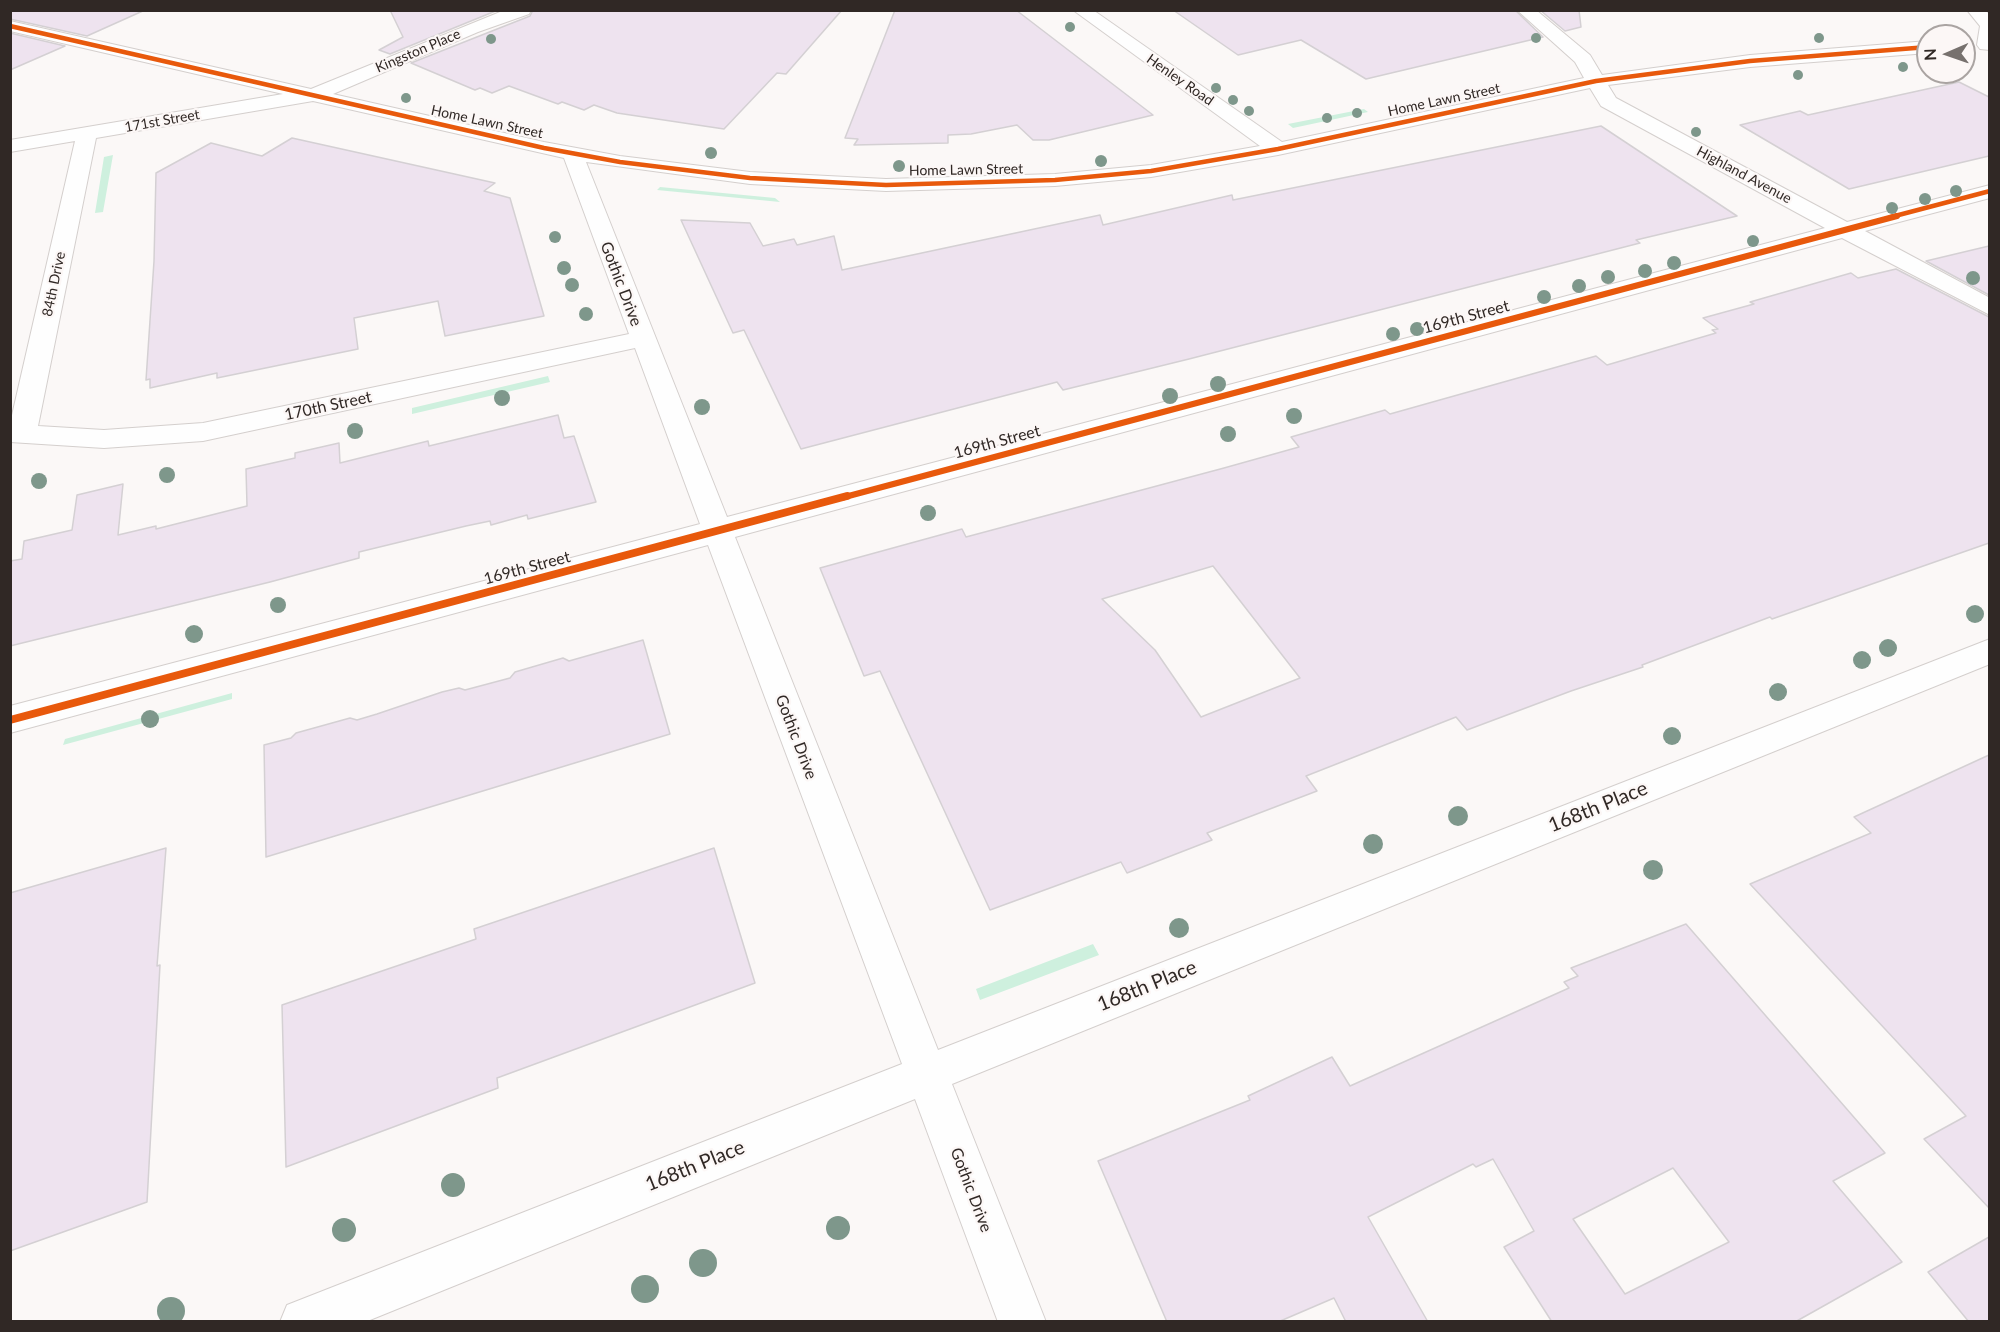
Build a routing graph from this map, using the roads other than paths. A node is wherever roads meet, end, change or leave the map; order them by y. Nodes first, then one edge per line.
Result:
1 (20, 10) edge
2 (523, 10) edge
3 (1081, 10) edge
4 (1525, 10) edge
5 (1975, 10) edge
6 (10, 15) edge
7 (10, 26) edge
8 (1988, 45) edge
9 (1916, 49) edge
10 (1596, 81) junction
11 (314, 95) junction
12 (87, 134) junction
13 (10, 146) edge
14 (1278, 149) junction
15 (572, 152) junction
16 (1989, 190) edge
17 (1844, 230) junction
18 (1989, 308) edge
19 (642, 339) junction
20 (16, 434) edge
21 (717, 531) junction
22 (1989, 651) edge
23 (10, 720) edge
24 (926, 1074) junction
25 (304, 1322) edge
26 (1022, 1322) edge

1 - 6 street
2 - 11 street, Kingston Place
3 - 14 street, Henley Road
4 - 10 street, Highland Avenue
5 - 8 street
7 - 11 street, Home Lawn Street
9 - 10 street, Home Lawn Street
10 - 14 street, Home Lawn Street
10 - 17 street, Highland Avenue
11 - 12 street, 171st Street
11 - 15 street, Home Lawn Street
12 - 13 street, 171st Street
12 - 20 street, 84th Drive
14 - 15 street, Home Lawn Street
15 - 19 street, Gothic Drive
16 - 17 street, 169th Street
17 - 18 street, Highland Avenue
17 - 21 street, 169th Street
19 - 20 street, 170th Street
19 - 21 street, Gothic Drive
21 - 23 street, 169th Street
21 - 24 street, Gothic Drive
22 - 24 street, 168th Place
24 - 25 street, 168th Place
24 - 26 street, Gothic Drive

